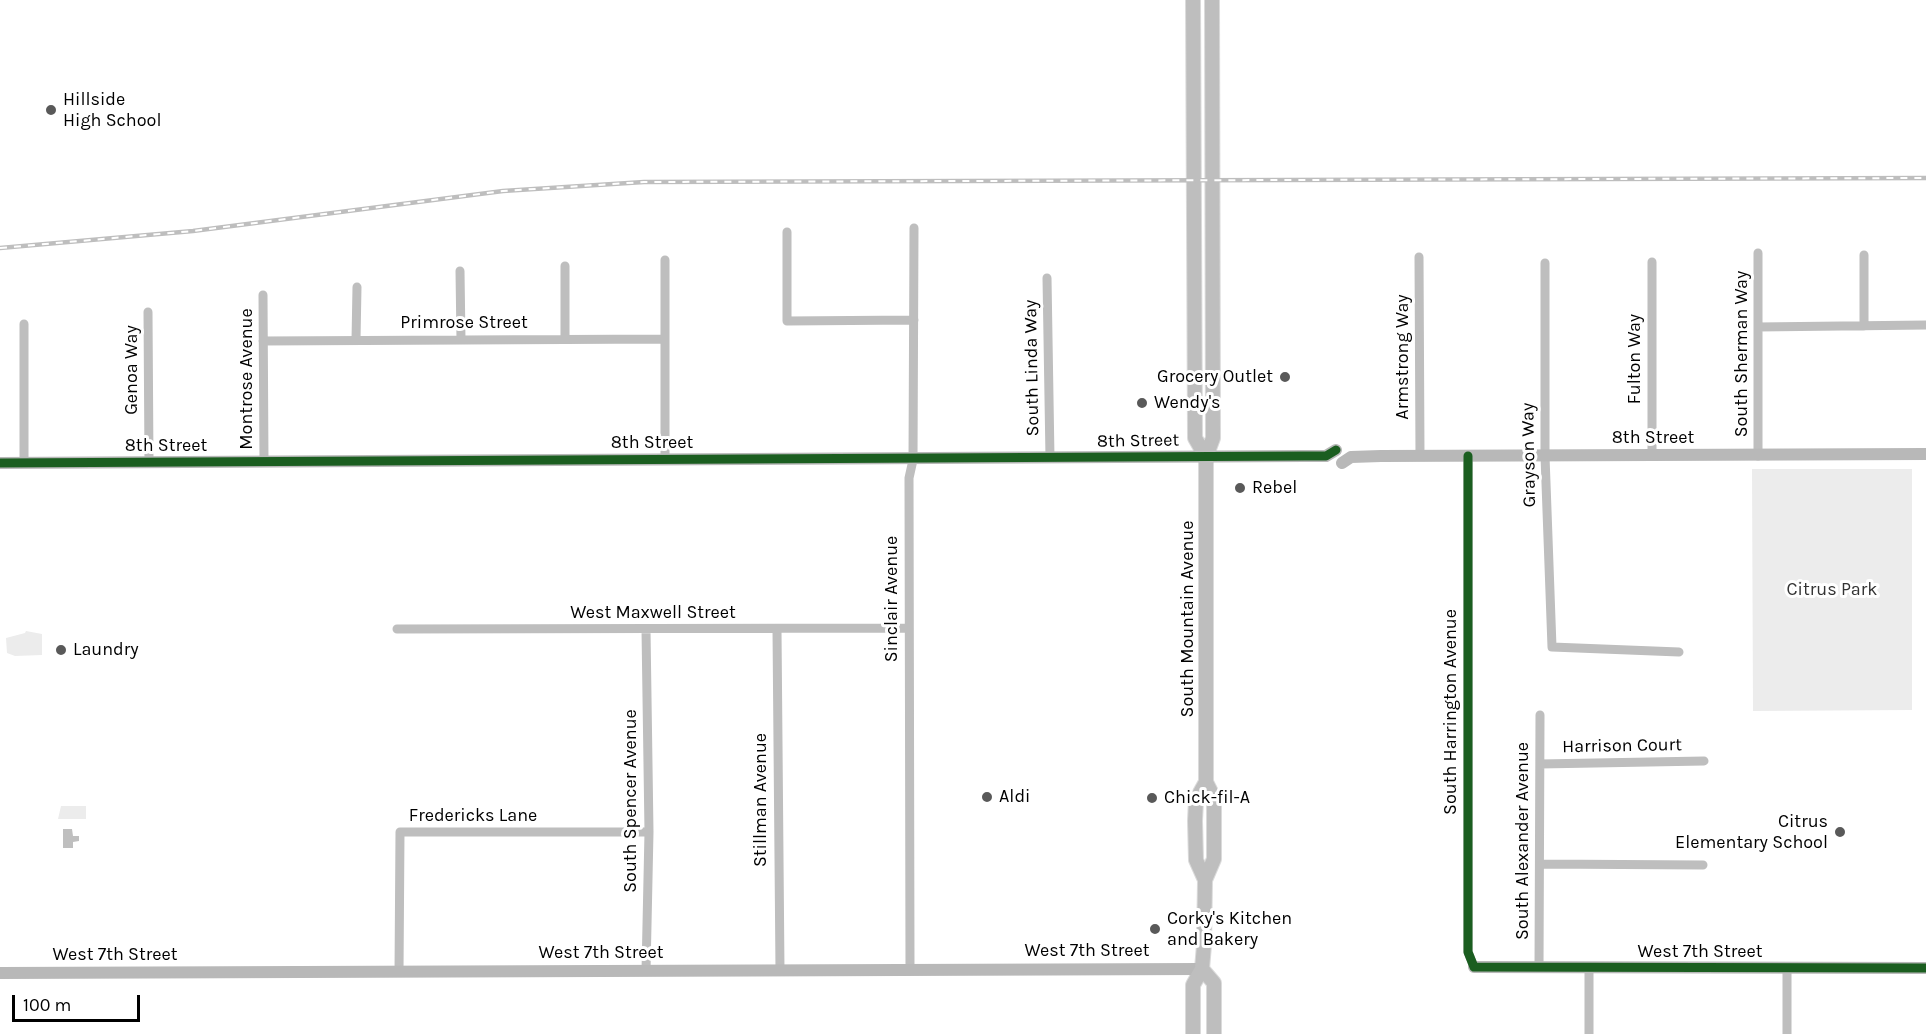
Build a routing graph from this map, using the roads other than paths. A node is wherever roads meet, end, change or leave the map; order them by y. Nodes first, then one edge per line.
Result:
1 (1212, 0) edge
2 (1193, 7) edge
3 (1194, 74) junction
4 (1212, 75) junction
5 (1212, 155) junction
6 (1193, 210) junction
7 (914, 228) dead end
8 (787, 232) dead end
9 (1758, 253) dead end
10 (1864, 255) dead end
11 (1419, 257) dead end
12 (665, 260) dead end
13 (1545, 262) dead end
14 (1652, 262) dead end
15 (565, 266) dead end
16 (460, 271) dead end
17 (1047, 278) dead end
18 (357, 287) dead end
19 (263, 295) dead end
20 (148, 312) dead end
21 (914, 320) junction
22 (1213, 320) junction
23 (24, 324) dead end
24 (1926, 325) edge
25 (1864, 326) junction
26 (1195, 327) junction
27 (1758, 327) junction
28 (565, 339) junction
29 (665, 339) junction
30 (356, 340) junction
31 (461, 340) junction
32 (263, 341) junction
33 (1213, 378) junction
34 (1926, 454) edge
35 (1304, 456) junction
36 (1381, 456) junction
37 (1420, 456) junction
38 (1467, 456) junction
39 (1545, 456) junction
40 (1652, 456) junction
41 (1758, 456) junction
42 (1206, 457) junction
43 (1050, 458) junction
44 (665, 460) junction
45 (913, 460) junction
46 (264, 462) junction
47 (0, 463) edge
48 (24, 463) junction
49 (149, 463) junction
50 (909, 628) junction
51 (397, 629) dead end
52 (646, 630) junction
53 (777, 630) junction
54 (1679, 652) dead end
55 (1540, 715) dead end
56 (1704, 761) dead end
57 (1540, 764) junction
58 (649, 832) junction
59 (1540, 864) junction
60 (1702, 865) dead end
61 (1474, 967) joint
62 (1539, 968) junction
63 (1589, 968) junction
64 (1787, 968) junction
65 (1926, 968) edge
66 (1202, 969) junction
67 (910, 970) junction
68 (646, 971) junction
69 (780, 971) junction
70 (399, 972) junction
71 (0, 973) edge
72 (1193, 1034) edge
73 (1214, 1034) edge
74 (1589, 1034) edge
75 (1787, 1034) edge

1 - 4 main road, South Mountain Avenue
2 - 3 main road, South Mountain Avenue
2 - 4 main road
3 - 5 main road
3 - 6 main road, South Mountain Avenue
4 - 5 main road, South Mountain Avenue
5 - 22 main road, South Mountain Avenue
6 - 22 main road
6 - 26 main road, South Mountain Avenue
7 - 21 street, Sinclair Avenue
8 - 21 street
9 - 27 street, South Sherman Way
10 - 25 street
11 - 37 street, Armstrong Way
12 - 29 street
13 - 39 street, Grayson Way
14 - 40 street, Fulton Way
15 - 28 street
16 - 31 street
17 - 43 street, South Linda Way
18 - 30 street
19 - 32 street, Montrose Avenue
20 - 49 street, Genoa Way
21 - 45 street, Sinclair Avenue
22 - 33 main road, South Mountain Avenue
23 - 48 street
24 - 25 street
25 - 27 street
26 - 33 main road
26 - 42 main road, South Mountain Avenue
27 - 41 street, South Sherman Way
28 - 29 street, Primrose Street
28 - 31 street, Primrose Street
29 - 44 street
30 - 31 street, Primrose Street
30 - 32 street, Primrose Street
32 - 46 street, Montrose Avenue
33 - 42 main road, South Mountain Avenue
34 - 41 street, 8th Street
35 - 36 street, 8th Street
35 - 36 street, 8th Street
35 - 42 street, 8th Street
36 - 37 street, 8th Street
37 - 38 street, 8th Street
38 - 39 street, 8th Street
38 - 61 street, South Harrington Avenue
39 - 40 street, 8th Street
39 - 54 street, Grayson Way
40 - 41 street, 8th Street
42 - 43 street, 8th Street
42 - 66 main road, South Mountain Avenue
43 - 45 street, 8th Street
44 - 45 street, 8th Street
44 - 46 street, 8th Street
45 - 50 street, Sinclair Avenue
46 - 49 street, 8th Street
47 - 48 street, 8th Street
48 - 49 street, 8th Street
50 - 53 street, West Maxwell Street
50 - 67 street, Sinclair Avenue
51 - 52 street, West Maxwell Street
52 - 53 street, West Maxwell Street
52 - 58 street, South Spencer Avenue
53 - 69 street, Stillman Avenue
55 - 57 street, South Alexander Avenue
56 - 57 street, Harrison Court
57 - 59 street, South Alexander Avenue
58 - 68 street, South Spencer Avenue
58 - 70 street, Fredericks Lane
59 - 60 street
59 - 62 street, South Alexander Avenue
61 - 62 street, West 7th Street
62 - 63 street, West 7th Street
63 - 64 street, West 7th Street
63 - 74 street
64 - 65 street, West 7th Street
64 - 75 street
66 - 67 street, West 7th Street
66 - 72 main road, South Mountain Avenue
66 - 73 main road, South Mountain Avenue
67 - 69 street, West 7th Street
68 - 69 street, West 7th Street
68 - 70 street, West 7th Street
70 - 71 street, West 7th Street

